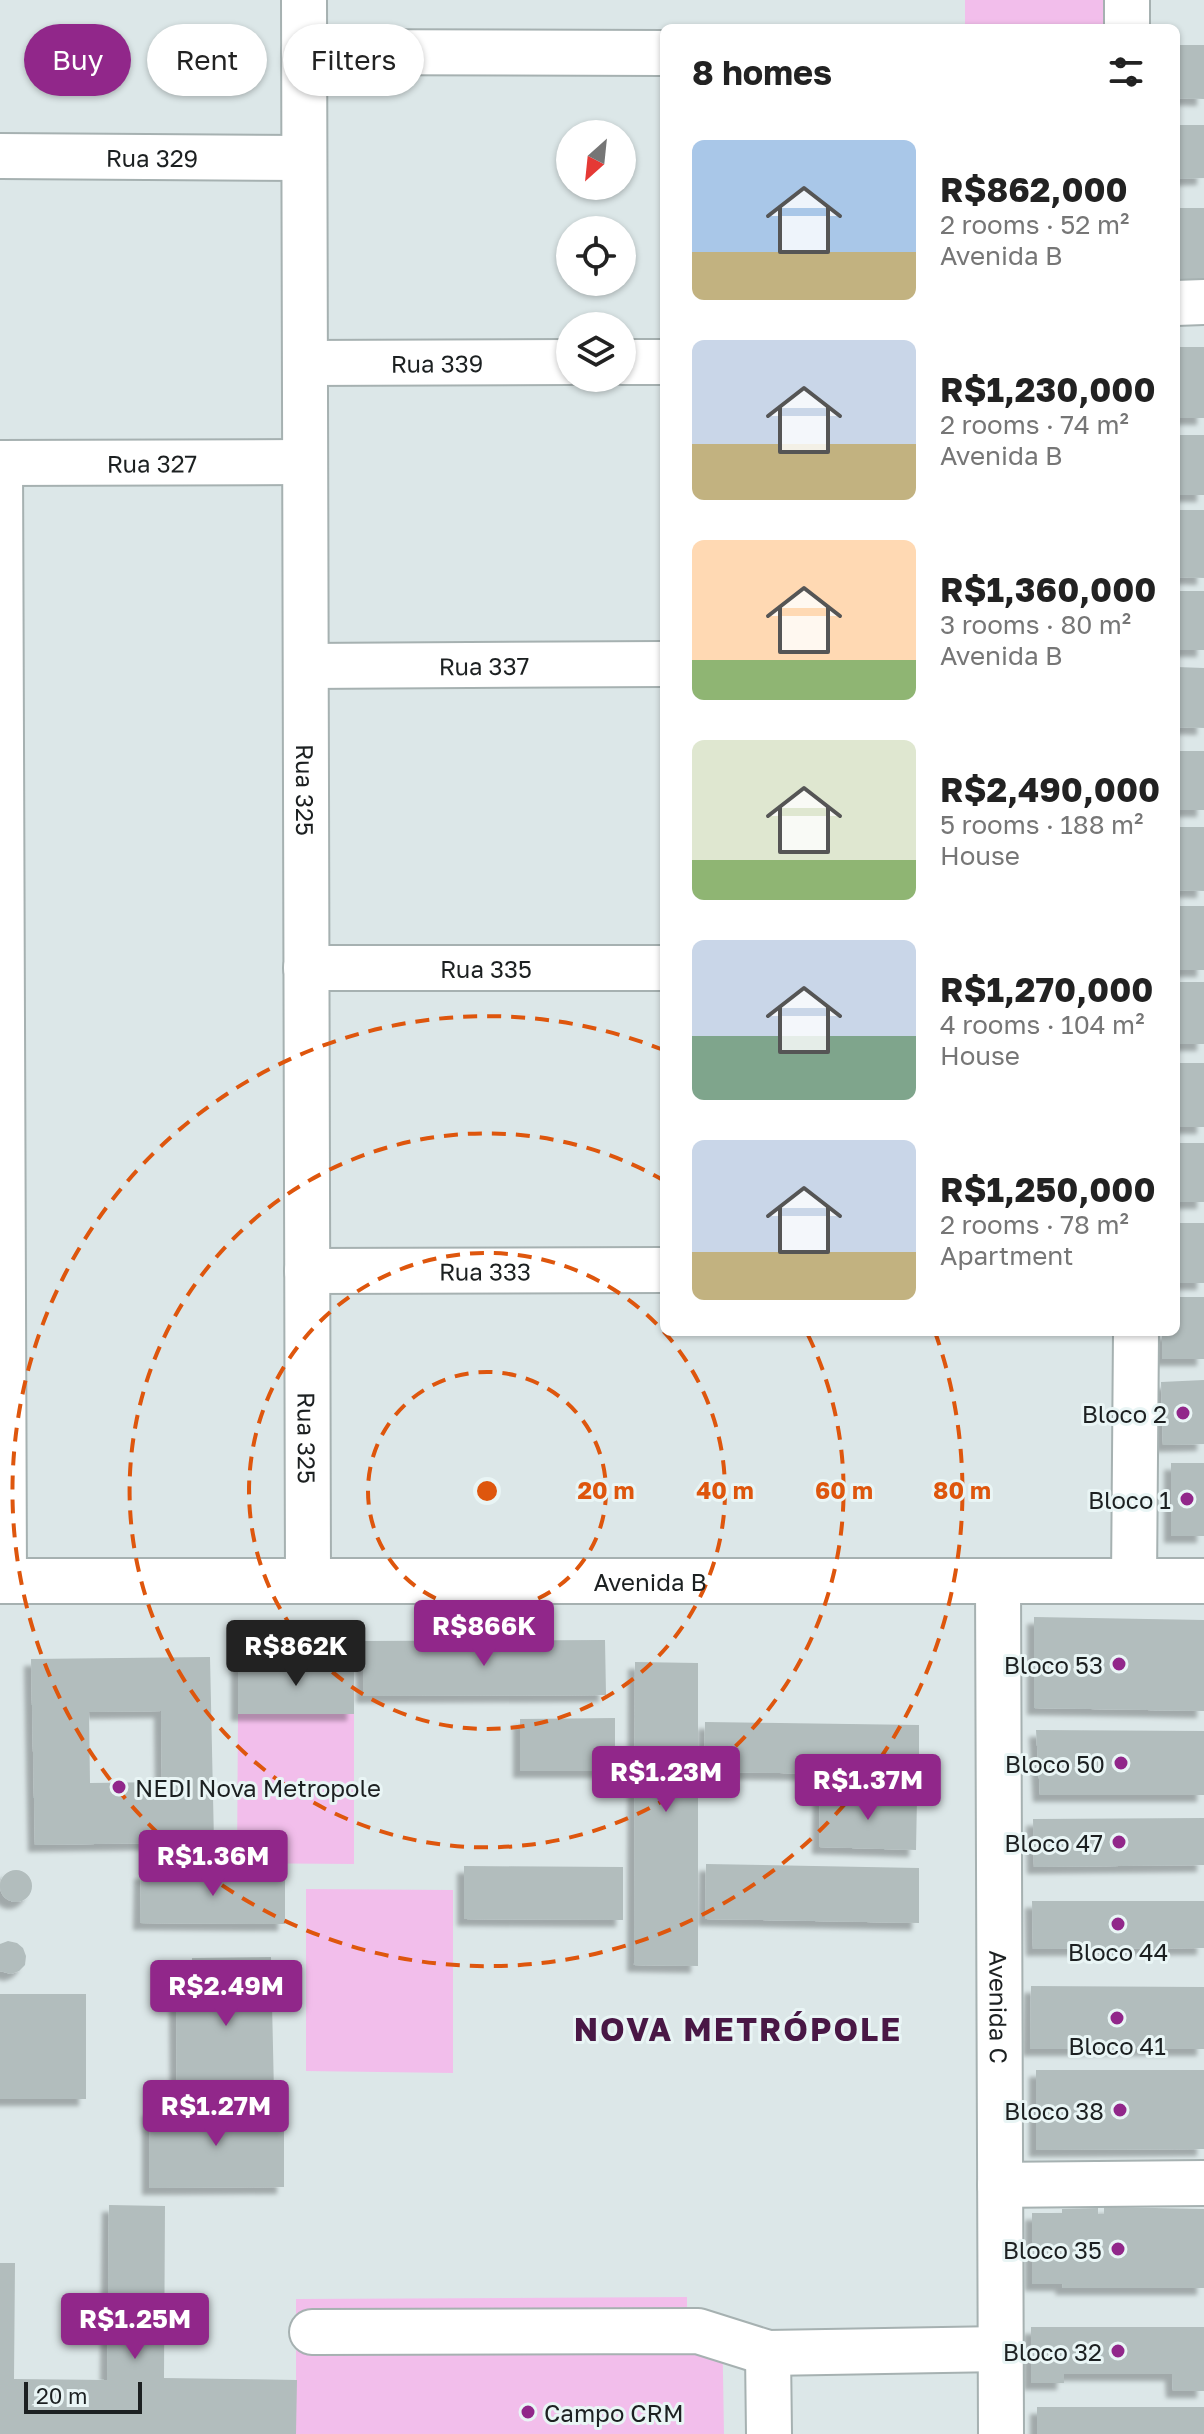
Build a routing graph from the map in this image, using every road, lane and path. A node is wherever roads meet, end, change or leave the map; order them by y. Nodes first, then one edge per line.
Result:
1 (304, 0) edge
2 (1127, 0) edge
3 (304, 24) edge
4 (1127, 24) edge
5 (424, 52) edge
6 (660, 53) edge
7 (304, 96) edge
8 (0, 156) edge
9 (304, 158) junction
10 (1204, 302) edge
11 (1180, 303) edge
12 (556, 362) edge
13 (636, 362) edge
14 (660, 362) edge
15 (305, 363) junction
16 (305, 462) junction
17 (0, 463) edge
18 (660, 664) edge
19 (306, 666) junction
20 (306, 968) junction
21 (660, 968) edge
22 (660, 1270) edge
23 (307, 1271) junction
24 (1136, 1336) edge
25 (2, 1581) edge
26 (308, 1581) junction
27 (998, 1581) junction
28 (1134, 1581) junction
29 (1204, 1581) edge
30 (1204, 2183) edge
31 (1000, 2185) junction
32 (312, 2332) dead end
33 (1001, 2349) junction
34 (768, 2353) junction
35 (769, 2434) edge
36 (1001, 2434) edge

1 - 3 street, Rua 325
2 - 4 street
5 - 6 street
7 - 9 street, Rua 325
8 - 9 street, Rua 329
9 - 15 street, Rua 325
10 - 11 street
12 - 15 street, Rua 339
13 - 14 street
15 - 16 street, Rua 325
16 - 17 street, Rua 327
16 - 19 street, Rua 325
17 - 25 street
18 - 19 street, Rua 337
19 - 20 street, Rua 325
20 - 21 street, Rua 335
20 - 23 street, Rua 325
22 - 23 street, Rua 333
23 - 26 street, Rua 325
24 - 28 street
25 - 26 street, Avenida B
26 - 27 street, Avenida B
27 - 28 street, Avenida B
27 - 31 street, Avenida C
28 - 29 street, Avenida B
30 - 31 street
31 - 33 street, Avenida C
32 - 34 street
33 - 34 street
33 - 36 street, Avenida C
34 - 35 street

